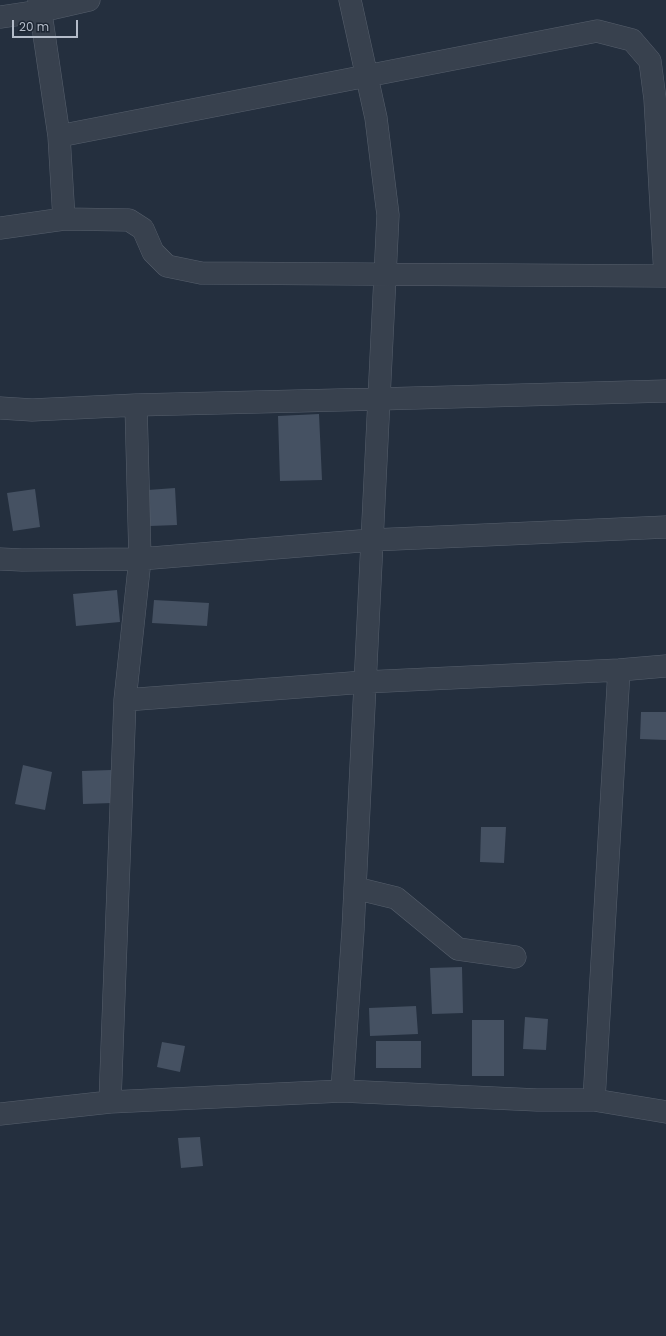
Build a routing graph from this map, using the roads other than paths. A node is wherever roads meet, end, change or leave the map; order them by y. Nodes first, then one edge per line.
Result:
1 (89, 0) edge
2 (350, 0) edge
3 (40, 5) edge
4 (0, 16) edge
5 (366, 77) junction
6 (59, 136) junction
7 (64, 219) junction
8 (0, 228) edge
9 (385, 274) junction
10 (666, 276) edge
11 (666, 391) edge
12 (379, 399) junction
13 (136, 405) junction
14 (0, 408) edge
15 (666, 527) edge
16 (372, 540) junction
17 (0, 558) edge
18 (140, 558) junction
19 (666, 666) edge
20 (619, 670) junction
21 (364, 682) junction
22 (125, 700) junction
23 (355, 888) junction
24 (516, 957) dead end
25 (342, 1091) junction
26 (594, 1100) junction
27 (110, 1102) junction
28 (666, 1112) edge
29 (0, 1114) edge

1 - 3 street
2 - 5 street
3 - 4 street
3 - 6 street
5 - 6 street
5 - 9 street
5 - 10 street
6 - 7 street
7 - 8 street
7 - 9 street
9 - 10 street
9 - 12 street
11 - 12 street
12 - 13 street
12 - 16 street
13 - 14 street
13 - 18 street
15 - 16 street
16 - 18 street
16 - 21 street
17 - 18 street
18 - 22 street
19 - 20 street
20 - 21 street
20 - 26 street
21 - 22 street
21 - 23 street
22 - 27 street
23 - 24 street
23 - 25 street
25 - 26 street
25 - 27 street
26 - 28 street
27 - 29 street

